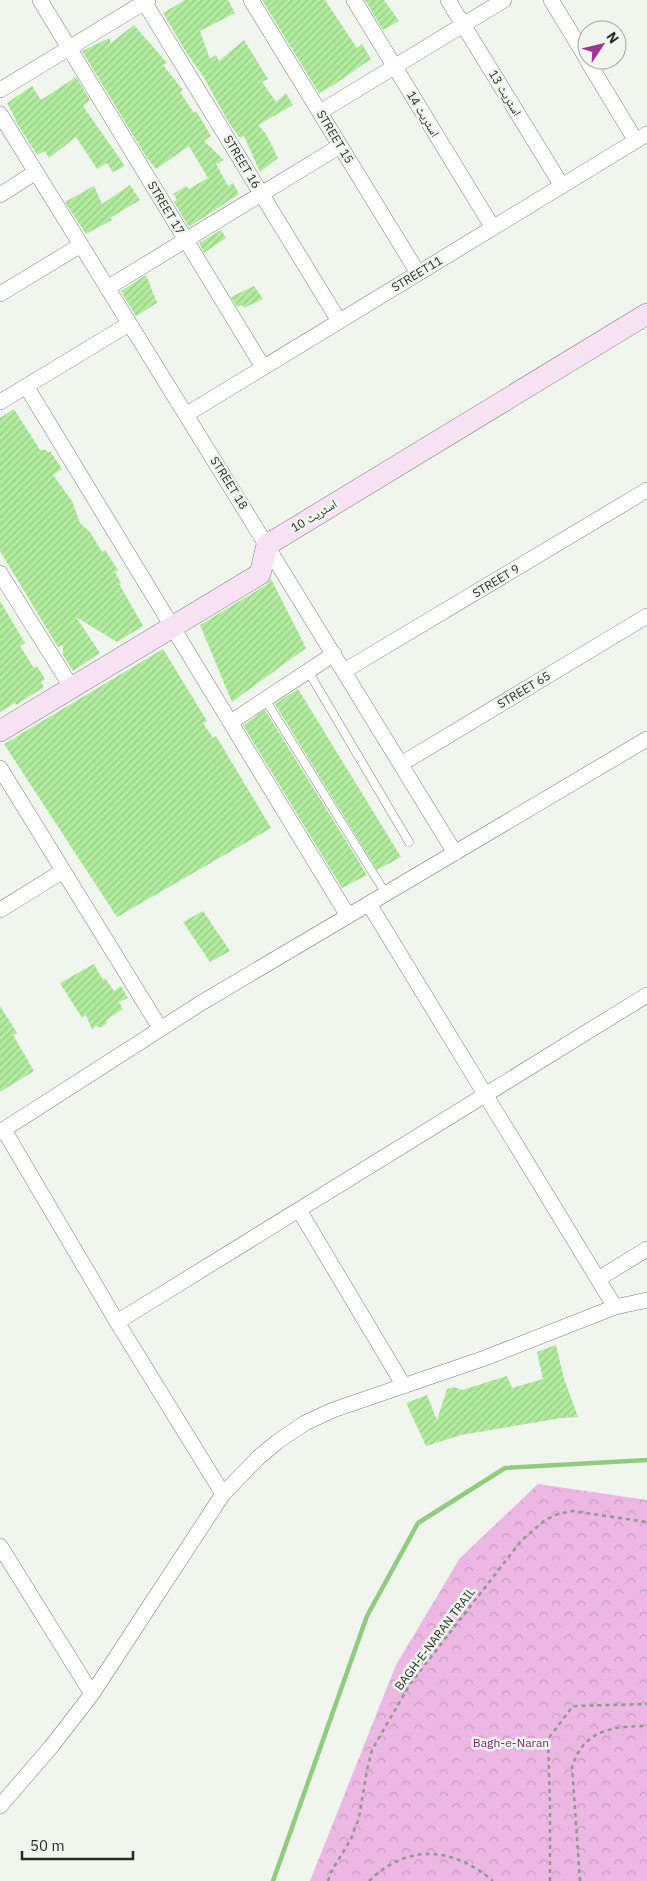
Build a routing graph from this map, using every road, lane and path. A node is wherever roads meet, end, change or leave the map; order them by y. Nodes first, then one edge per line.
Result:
1 (40, 0) edge
2 (251, 0) edge
3 (354, 0) edge
4 (448, 0) edge
5 (504, 0) edge
6 (551, 0) edge
7 (145, 1) edge
8 (464, 25) junction
9 (577, 43) edge
10 (69, 48) junction
11 (395, 66) junction
12 (594, 70) edge
13 (0, 90) edge
14 (320, 112) junction
15 (0, 114) edge
16 (642, 137) edge
17 (340, 146) junction
18 (36, 172) junction
19 (562, 186) junction
20 (261, 194) junction
21 (0, 195) edge
22 (493, 228) junction
23 (186, 240) junction
24 (80, 244) junction
25 (418, 274) junction
26 (107, 288) junction
27 (0, 294) edge
28 (647, 314) edge
29 (339, 322) junction
30 (129, 324) junction
31 (263, 367) junction
32 (26, 386) junction
33 (0, 402) edge
34 (187, 414) junction
35 (647, 490) edge
36 (267, 545) junction
37 (0, 573) edge
38 (647, 616) edge
39 (173, 627) junction
40 (334, 654) junction
41 (308, 671) junction
42 (344, 671) junction
43 (72, 688) junction
44 (265, 699) junction
45 (231, 722) junction
46 (0, 731) edge
47 (647, 739) edge
48 (401, 764) junction
49 (0, 768) edge
50 (409, 842) dead end
51 (455, 853) junction
52 (63, 871) junction
53 (386, 894) junction
54 (370, 904) junction
55 (0, 910) edge
56 (348, 916) junction
57 (647, 995) edge
58 (160, 1028) junction
59 (485, 1095) junction
60 (2, 1131) edge
61 (299, 1210) junction
62 (647, 1248) edge
63 (598, 1279) junction
64 (647, 1300) edge
65 (615, 1307) junction
66 (117, 1322) junction
67 (404, 1386) junction
68 (223, 1494) junction
69 (647, 1522) edge
70 (0, 1546) edge
71 (92, 1694) junction
72 (647, 1704) edge
73 (647, 1726) edge
74 (0, 1806) edge
75 (328, 1881) edge
76 (369, 1881) edge
77 (493, 1881) edge
78 (550, 1881) edge
79 (580, 1881) edge

1 - 10 street, STREET 17
2 - 14 street, STREET 15
3 - 11 street, اسٹریٹ 14
4 - 8 street, اسٹریٹ 13
5 - 8 street
6 - 9 street
7 - 10 street
7 - 20 street, STREET 16
8 - 11 street
8 - 19 street, اسٹریٹ 13
10 - 13 street
10 - 23 street, STREET 17
11 - 14 street
11 - 22 street, اسٹریٹ 14
12 - 16 street
14 - 17 street, STREET 15
15 - 18 street, STREET 18
16 - 19 street, STREET11
17 - 20 street
17 - 25 street, STREET 15
18 - 21 street
18 - 24 street, STREET 18
19 - 22 street, STREET11
20 - 23 street
20 - 29 street, STREET 16
22 - 25 street, STREET11
23 - 26 street
23 - 31 street, STREET 17
24 - 26 street, STREET 18
24 - 27 street
25 - 29 street, STREET11
26 - 30 street, STREET 18
28 - 36 street, اسٹریٹ 10
29 - 31 street, STREET11
30 - 32 street
30 - 34 street, STREET 18
31 - 34 street, STREET11
32 - 33 street
32 - 39 street
34 - 36 street, STREET 18
35 - 42 street, STREET 9
36 - 39 street
36 - 40 street, STREET 18
37 - 43 street
38 - 48 street, STREET 65
39 - 43 street
39 - 45 street
40 - 41 street
40 - 42 street, STREET 18
41 - 44 street
41 - 50 lane
42 - 48 street, STREET 18
43 - 46 street
44 - 45 street
44 - 53 lane
45 - 56 street
47 - 51 street
48 - 51 street, STREET 18
49 - 52 street
51 - 53 street
52 - 55 street
52 - 58 street
53 - 54 street
54 - 56 street
54 - 59 street
56 - 58 street
57 - 59 street
58 - 60 street
59 - 61 street
59 - 63 street
60 - 66 street
61 - 66 street
61 - 67 street
62 - 63 street
63 - 65 street
64 - 65 street
65 - 67 street
66 - 68 street
67 - 68 street
68 - 71 street
69 - 75 path, BAGH-E-NARAN TRAIL
70 - 71 street
71 - 74 street
72 - 78 path
73 - 79 path
76 - 77 path

